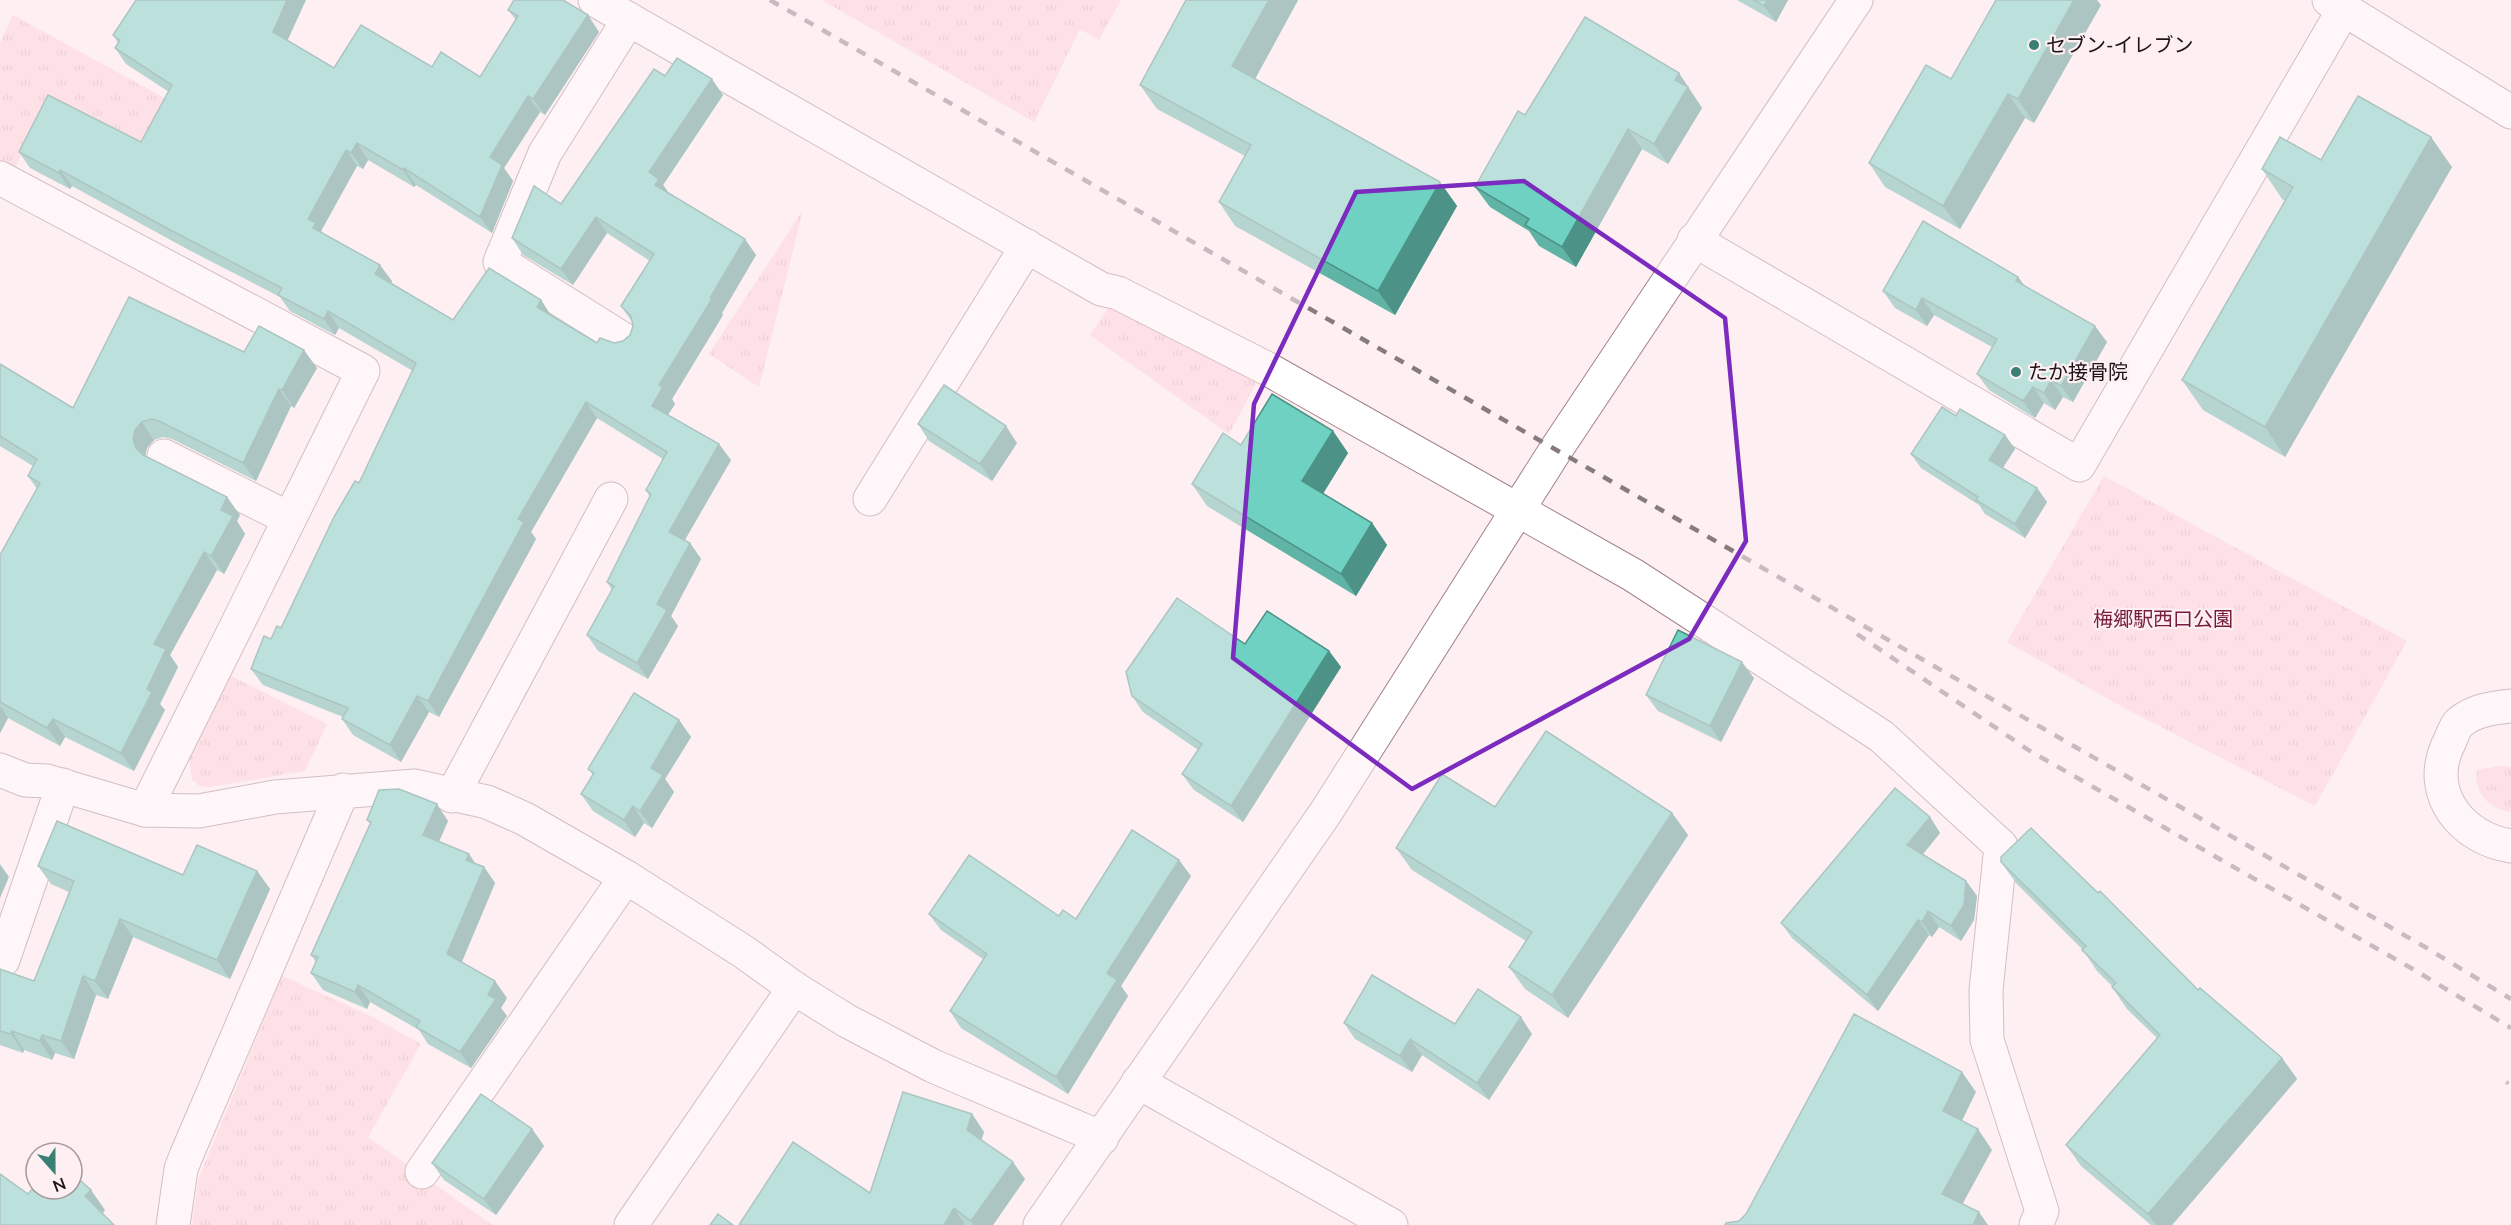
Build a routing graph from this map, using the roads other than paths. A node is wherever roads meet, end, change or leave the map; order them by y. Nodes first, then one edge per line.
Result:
1 (595, 0) edge
2 (1856, 0) edge
3 (2337, 5) edge
4 (629, 20) junction
5 (2511, 112) edge
6 (0, 178) edge
7 (1694, 240) junction
8 (1027, 246) junction
9 (626, 342) edge
10 (164, 456) dead end
11 (611, 499) dead end
12 (870, 499) dead end
13 (1518, 512) junction
14 (288, 518) junction
15 (2511, 706) edge
16 (0, 770) edge
17 (63, 785) junction
18 (343, 790) junction
19 (452, 796) junction
20 (145, 810) junction
21 (2511, 846) edge
22 (626, 877) junction
23 (0, 958) edge
24 (794, 988) junction
25 (1138, 1082) junction
26 (1102, 1138) junction
27 (422, 1172) dead end
28 (173, 1225) edge
29 (632, 1225) edge
30 (1040, 1225) edge
31 (1391, 1225) edge
32 (2036, 1225) edge

1 - 4 street
2 - 7 street
3 - 5 street
3 - 7 street
4 - 8 street
4 - 9 street
6 - 14 street
7 - 13 street
8 - 12 street
8 - 13 street
10 - 14 street
11 - 19 street
13 - 25 street
13 - 32 street
14 - 20 street
15 - 21 street
16 - 17 street
17 - 20 street
17 - 23 street
18 - 19 street
18 - 20 street
18 - 28 street
19 - 22 street
22 - 24 street
22 - 27 street
24 - 26 street
24 - 29 street
25 - 26 street
25 - 31 street
26 - 30 street

